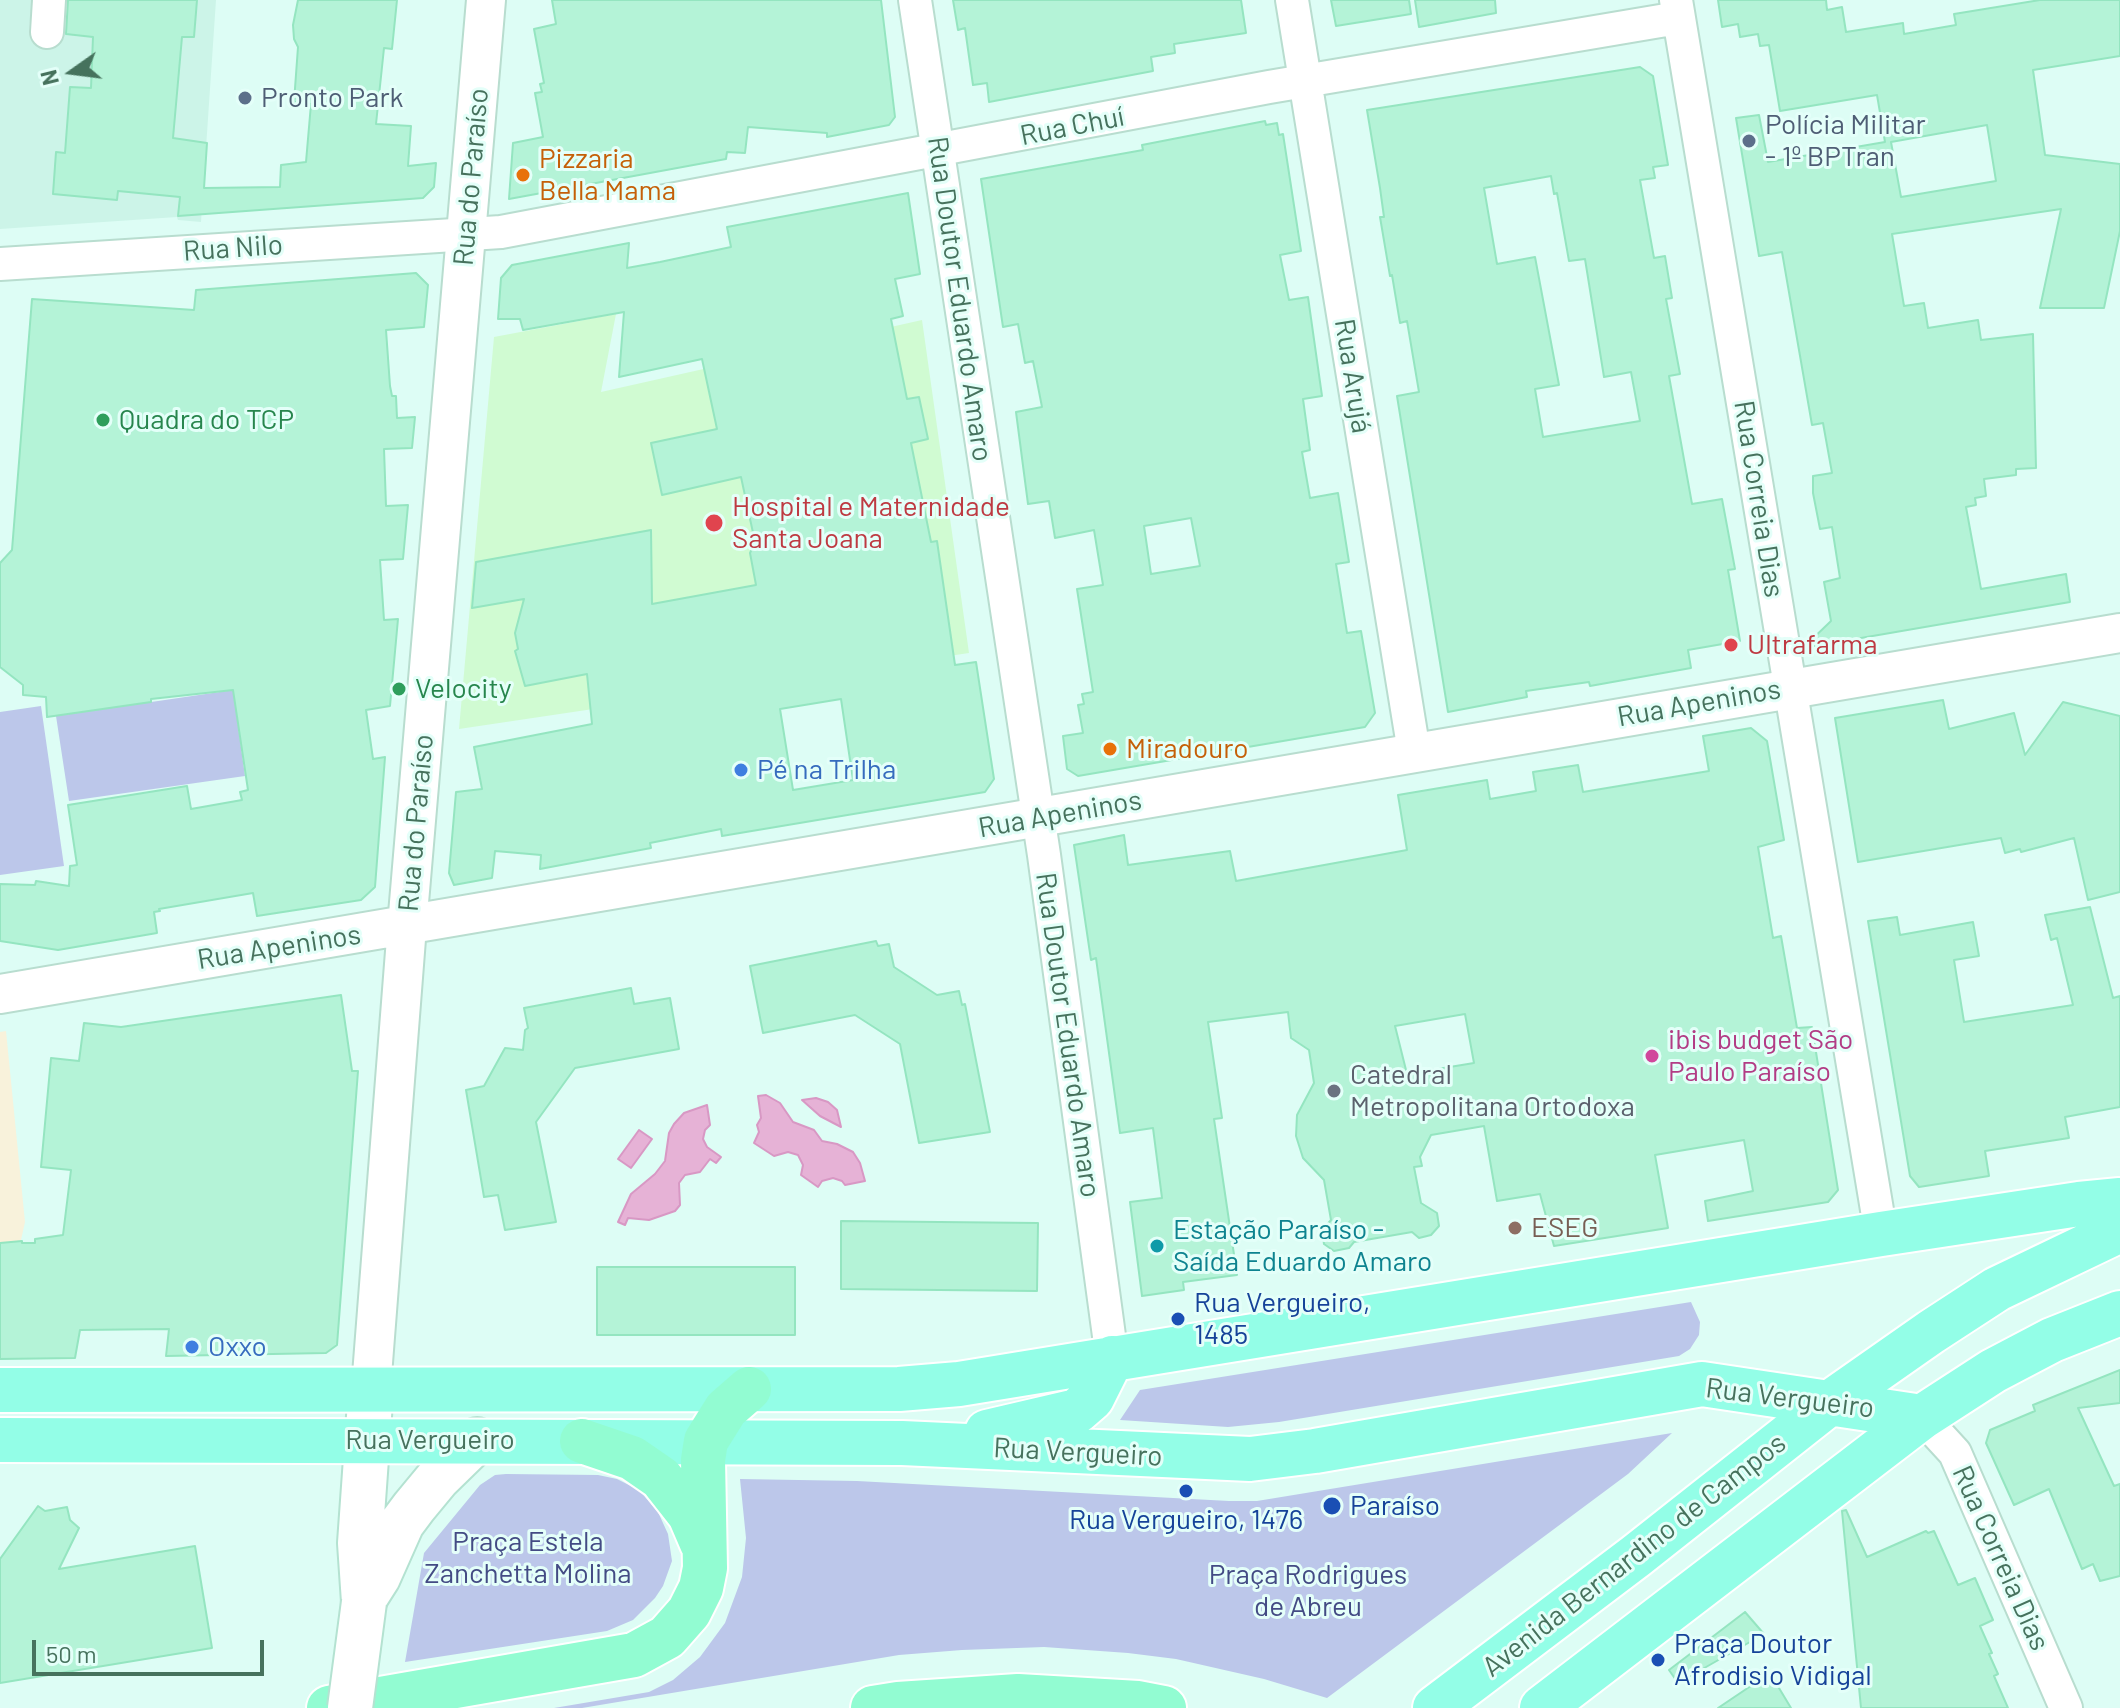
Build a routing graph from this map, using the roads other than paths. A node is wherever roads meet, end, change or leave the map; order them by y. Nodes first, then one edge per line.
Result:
1 (49, 0) edge
2 (486, 0) edge
3 (915, 0) edge
4 (1292, 0) edge
5 (1677, 9) edge
6 (47, 32) dead end
7 (1306, 83) junction
8 (937, 151) junction
9 (465, 234) junction
10 (0, 264) edge
11 (2120, 633) edge
12 (1791, 687) junction
13 (1414, 752) junction
14 (1038, 818) junction
15 (407, 926) junction
16 (0, 994) edge
17 (2120, 1200) edge
18 (2120, 1230) edge
19 (1881, 1234) junction
20 (2120, 1313) edge
21 (1112, 1358) junction
22 (371, 1388) junction
23 (749, 1389) junction
24 (0, 1390) edge
25 (1831, 1402) junction
26 (1922, 1417) junction
27 (0, 1440) edge
28 (477, 1440) junction
29 (366, 1441) junction
30 (582, 1441) junction
31 (706, 1441) junction
32 (933, 1444) junction
33 (704, 1548) junction
34 (364, 1600) junction
35 (1448, 1698) edge
36 (329, 1708) edge
37 (350, 1708) edge
38 (873, 1708) edge
39 (1164, 1708) edge
40 (1542, 1708) edge
41 (2066, 1708) edge

1 - 6 street
2 - 9 street, Rua do Paraíso
3 - 8 street, Rua Doutor Eduardo Amaro
4 - 7 street, Rua Arujá
5 - 7 street, Rua Chuí
5 - 12 street, Rua Correia Dias
7 - 8 street, Rua Chuí
7 - 13 street, Rua Arujá
8 - 9 street, Rua Chuí
8 - 14 street, Rua Doutor Eduardo Amaro
9 - 10 street, Rua Nilo
9 - 15 street, Rua do Paraíso
11 - 12 street, Rua Apeninos
12 - 13 street, Rua Apeninos
12 - 19 street, Rua Correia Dias
13 - 14 street, Rua Apeninos
14 - 15 street, Rua Apeninos
14 - 21 street, Rua Doutor Eduardo Amaro
15 - 16 street, Rua Apeninos
15 - 22 street, Rua do Paraíso
17 - 19 main road, Rua Vergueiro
18 - 25 main road, Avenida Bernardino de Campos
19 - 21 main road, Rua Vergueiro
20 - 26 main road
21 - 23 main road, Rua Vergueiro
21 - 32 main road
22 - 23 main road, Rua Vergueiro
22 - 24 main road, Rua Vergueiro
22 - 29 main road, Rua do Paraíso
23 - 31 highway
25 - 26 main road, Rua Vergueiro
25 - 32 main road, Rua Vergueiro
25 - 35 main road, Avenida Bernardino de Campos
26 - 40 main road
26 - 41 street, Rua Correia Dias
27 - 29 main road, Rua Vergueiro
28 - 29 main road, Rua Vergueiro
28 - 30 main road, Rua Vergueiro
28 - 34 main road
29 - 34 main road, Rua do Paraíso
30 - 31 main road, Rua Vergueiro
30 - 33 highway
31 - 32 main road, Rua Vergueiro
31 - 33 highway
33 - 36 highway
34 - 37 main road, bridge
38 - 39 highway

